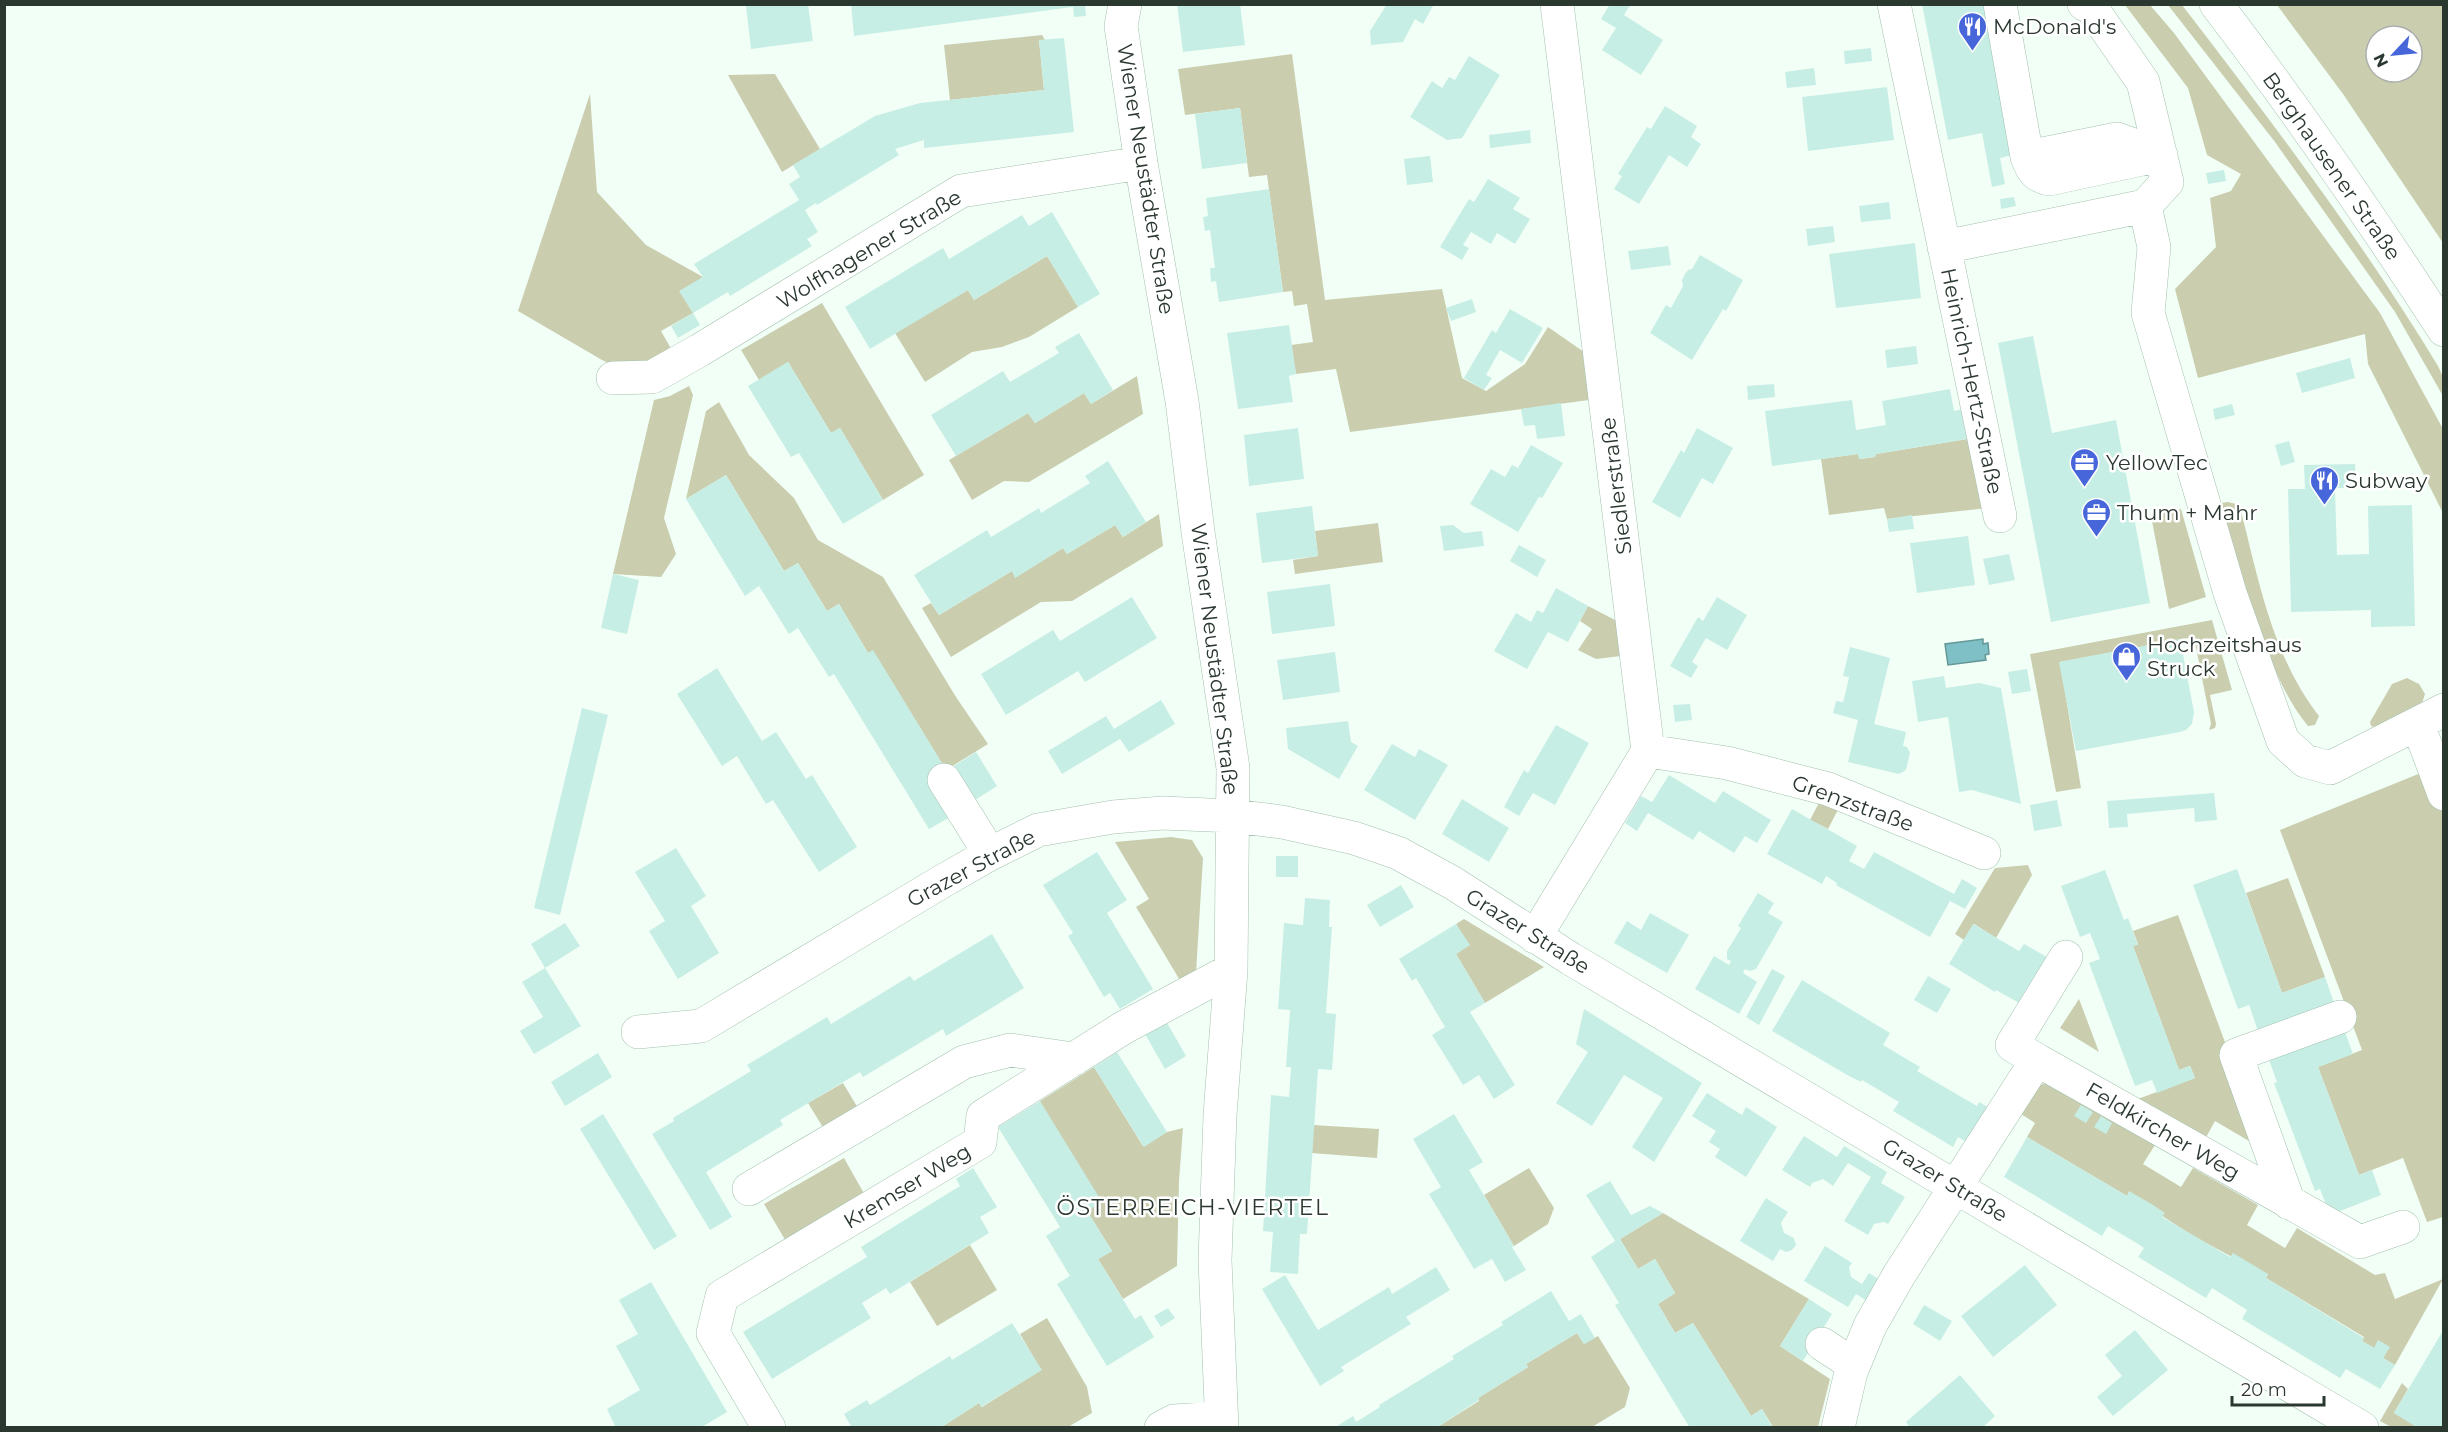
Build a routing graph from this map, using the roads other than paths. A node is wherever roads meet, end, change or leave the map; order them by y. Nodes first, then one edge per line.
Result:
1 (1125, 4) edge
2 (1557, 4) edge
3 (1894, 4) edge
4 (2000, 4) edge
5 (2084, 4) edge
6 (2216, 4) edge
7 (2161, 155) junction
8 (1141, 163) junction
9 (2145, 206) junction
10 (1944, 247) junction
11 (2444, 330) edge
12 (613, 378) dead end
13 (2000, 516) dead end
14 (2431, 717) edge
15 (1648, 751) junction
16 (944, 780) dead end
17 (2444, 794) edge
18 (1234, 816) junction
19 (1984, 853) dead end
20 (990, 854) junction
21 (1535, 937) junction
22 (2066, 957) dead end
23 (1231, 970) junction
24 (2340, 1017) dead end
25 (638, 1032) dead end
26 (1074, 1059) junction
27 (2037, 1060) junction
28 (1956, 1186) junction
29 (749, 1189) dead end
30 (2289, 1203) junction
31 (2403, 1227) dead end
32 (1822, 1344) dead end
33 (1854, 1365) junction
34 (1222, 1423) edge
35 (769, 1428) edge
36 (1161, 1428) edge
37 (1838, 1428) edge
38 (2362, 1428) edge

1 - 8 street, Wiener Neustädter Straße
2 - 15 street, Siedlerstraße
3 - 10 street, Heinrich-Hertz-Straße
4 - 7 street
5 - 7 street
6 - 11 street, Berghausener Straße
7 - 9 street
8 - 12 street, Wolfhagener Straße
8 - 18 street, Wiener Neustädter Straße
9 - 10 street, Heinrich-Hertz-Straße
9 - 14 street
10 - 13 street, Heinrich-Hertz-Straße
14 - 17 street
15 - 19 street, Grenzstraße
15 - 21 street
16 - 20 street
18 - 20 street, Grazer Straße
18 - 21 street, Grazer Straße
18 - 23 street, Wiener Neustädter Straße
20 - 25 street, Grazer Straße
21 - 28 street, Grazer Straße
22 - 27 street, Feldkircher Weg
23 - 26 street, Kremser Weg
23 - 34 street, Wiener Neustädter Straße
24 - 30 street, Feldkircher Weg
26 - 29 street
26 - 35 street, Kremser Weg
27 - 28 street
27 - 30 street, Feldkircher Weg
28 - 33 street
28 - 38 street, Grazer Straße
30 - 31 street, Feldkircher Weg
32 - 33 street
33 - 37 street
34 - 36 street

